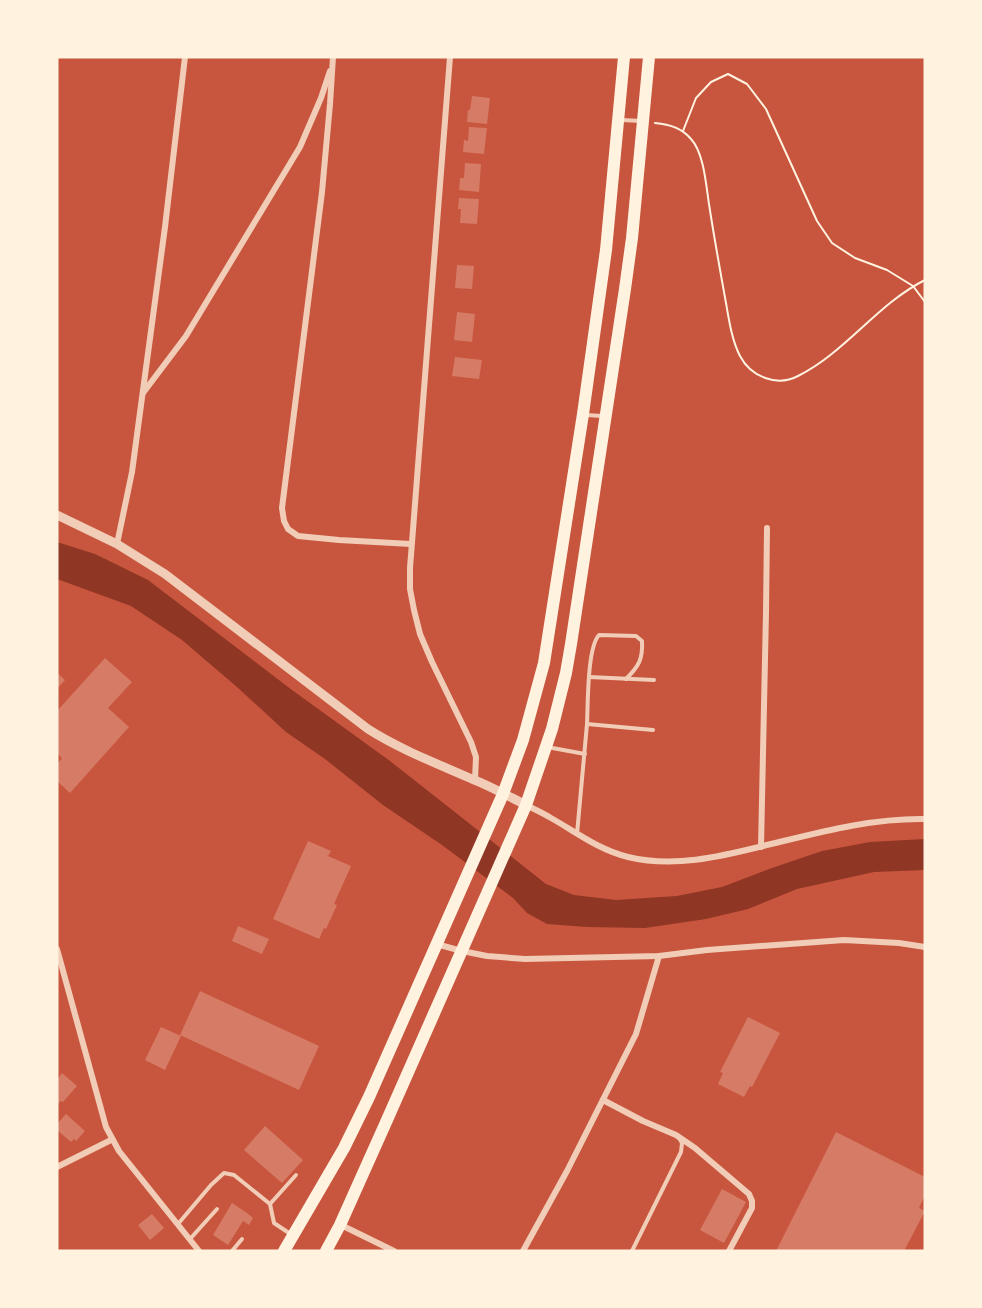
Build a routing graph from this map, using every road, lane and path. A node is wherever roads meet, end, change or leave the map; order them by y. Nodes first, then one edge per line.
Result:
1 (185, 57) edge
2 (333, 57) edge
3 (450, 57) edge
4 (624, 57) edge
5 (649, 57) edge
6 (332, 65) junction
7 (618, 120) junction
8 (643, 121) junction
9 (683, 131) junction
10 (925, 280) edge
11 (913, 286) junction
12 (925, 302) edge
13 (142, 395) junction
14 (583, 414) junction
15 (607, 417) junction
16 (57, 515) edge
17 (767, 528) dead end
18 (117, 544) junction
19 (411, 544) junction
20 (589, 677) junction
21 (626, 679) junction
22 (654, 681) dead end
23 (587, 724) junction
24 (653, 730) dead end
25 (546, 746) junction
26 (585, 754) junction
27 (475, 780) junction
28 (503, 794) junction
29 (526, 805) junction
30 (925, 819) edge
31 (578, 834) junction
32 (761, 847) junction
33 (436, 944) junction
34 (925, 947) edge
35 (57, 949) edge
36 (462, 951) junction
37 (658, 956) junction
38 (603, 1100) junction
39 (676, 1134) junction
40 (111, 1140) junction
41 (57, 1167) edge
42 (296, 1175) dead end
43 (270, 1204) junction
44 (217, 1209) dead end
45 (177, 1224) junction
46 (340, 1225) junction
47 (293, 1235) junction
48 (242, 1239) dead end
49 (190, 1240) junction
50 (199, 1251) edge
51 (232, 1251) edge
52 (284, 1251) edge
53 (326, 1251) edge
54 (394, 1251) edge
55 (523, 1251) edge
56 (632, 1251) edge
57 (729, 1251) edge

1 - 13 street
2 - 6 street
3 - 19 street
4 - 7 highway
5 - 8 highway
6 - 13 street
6 - 19 street
7 - 8 lane
7 - 14 highway
8 - 9 path
8 - 15 highway
9 - 11 path
9 - 11 path
10 - 11 path
11 - 12 path
13 - 18 street
14 - 15 lane
14 - 28 highway
15 - 25 highway
16 - 18 street
17 - 32 street
18 - 27 street
19 - 27 street
20 - 21 lane
20 - 21 lane
20 - 23 lane
21 - 22 lane
23 - 24 lane
23 - 26 lane
25 - 26 lane
25 - 29 highway
26 - 31 lane
27 - 28 street
28 - 29 street
28 - 33 highway
29 - 31 street
29 - 36 highway
30 - 32 street
31 - 32 street
33 - 36 street
33 - 47 highway
34 - 37 street
35 - 40 street
36 - 37 street
36 - 46 highway
37 - 38 street
38 - 39 street
38 - 55 street
39 - 56 lane
39 - 57 street
40 - 41 street
40 - 45 street
42 - 43 lane
43 - 45 lane
43 - 47 lane
44 - 49 lane
45 - 49 street
46 - 53 highway
46 - 54 street
47 - 52 highway
48 - 51 lane
49 - 50 street

